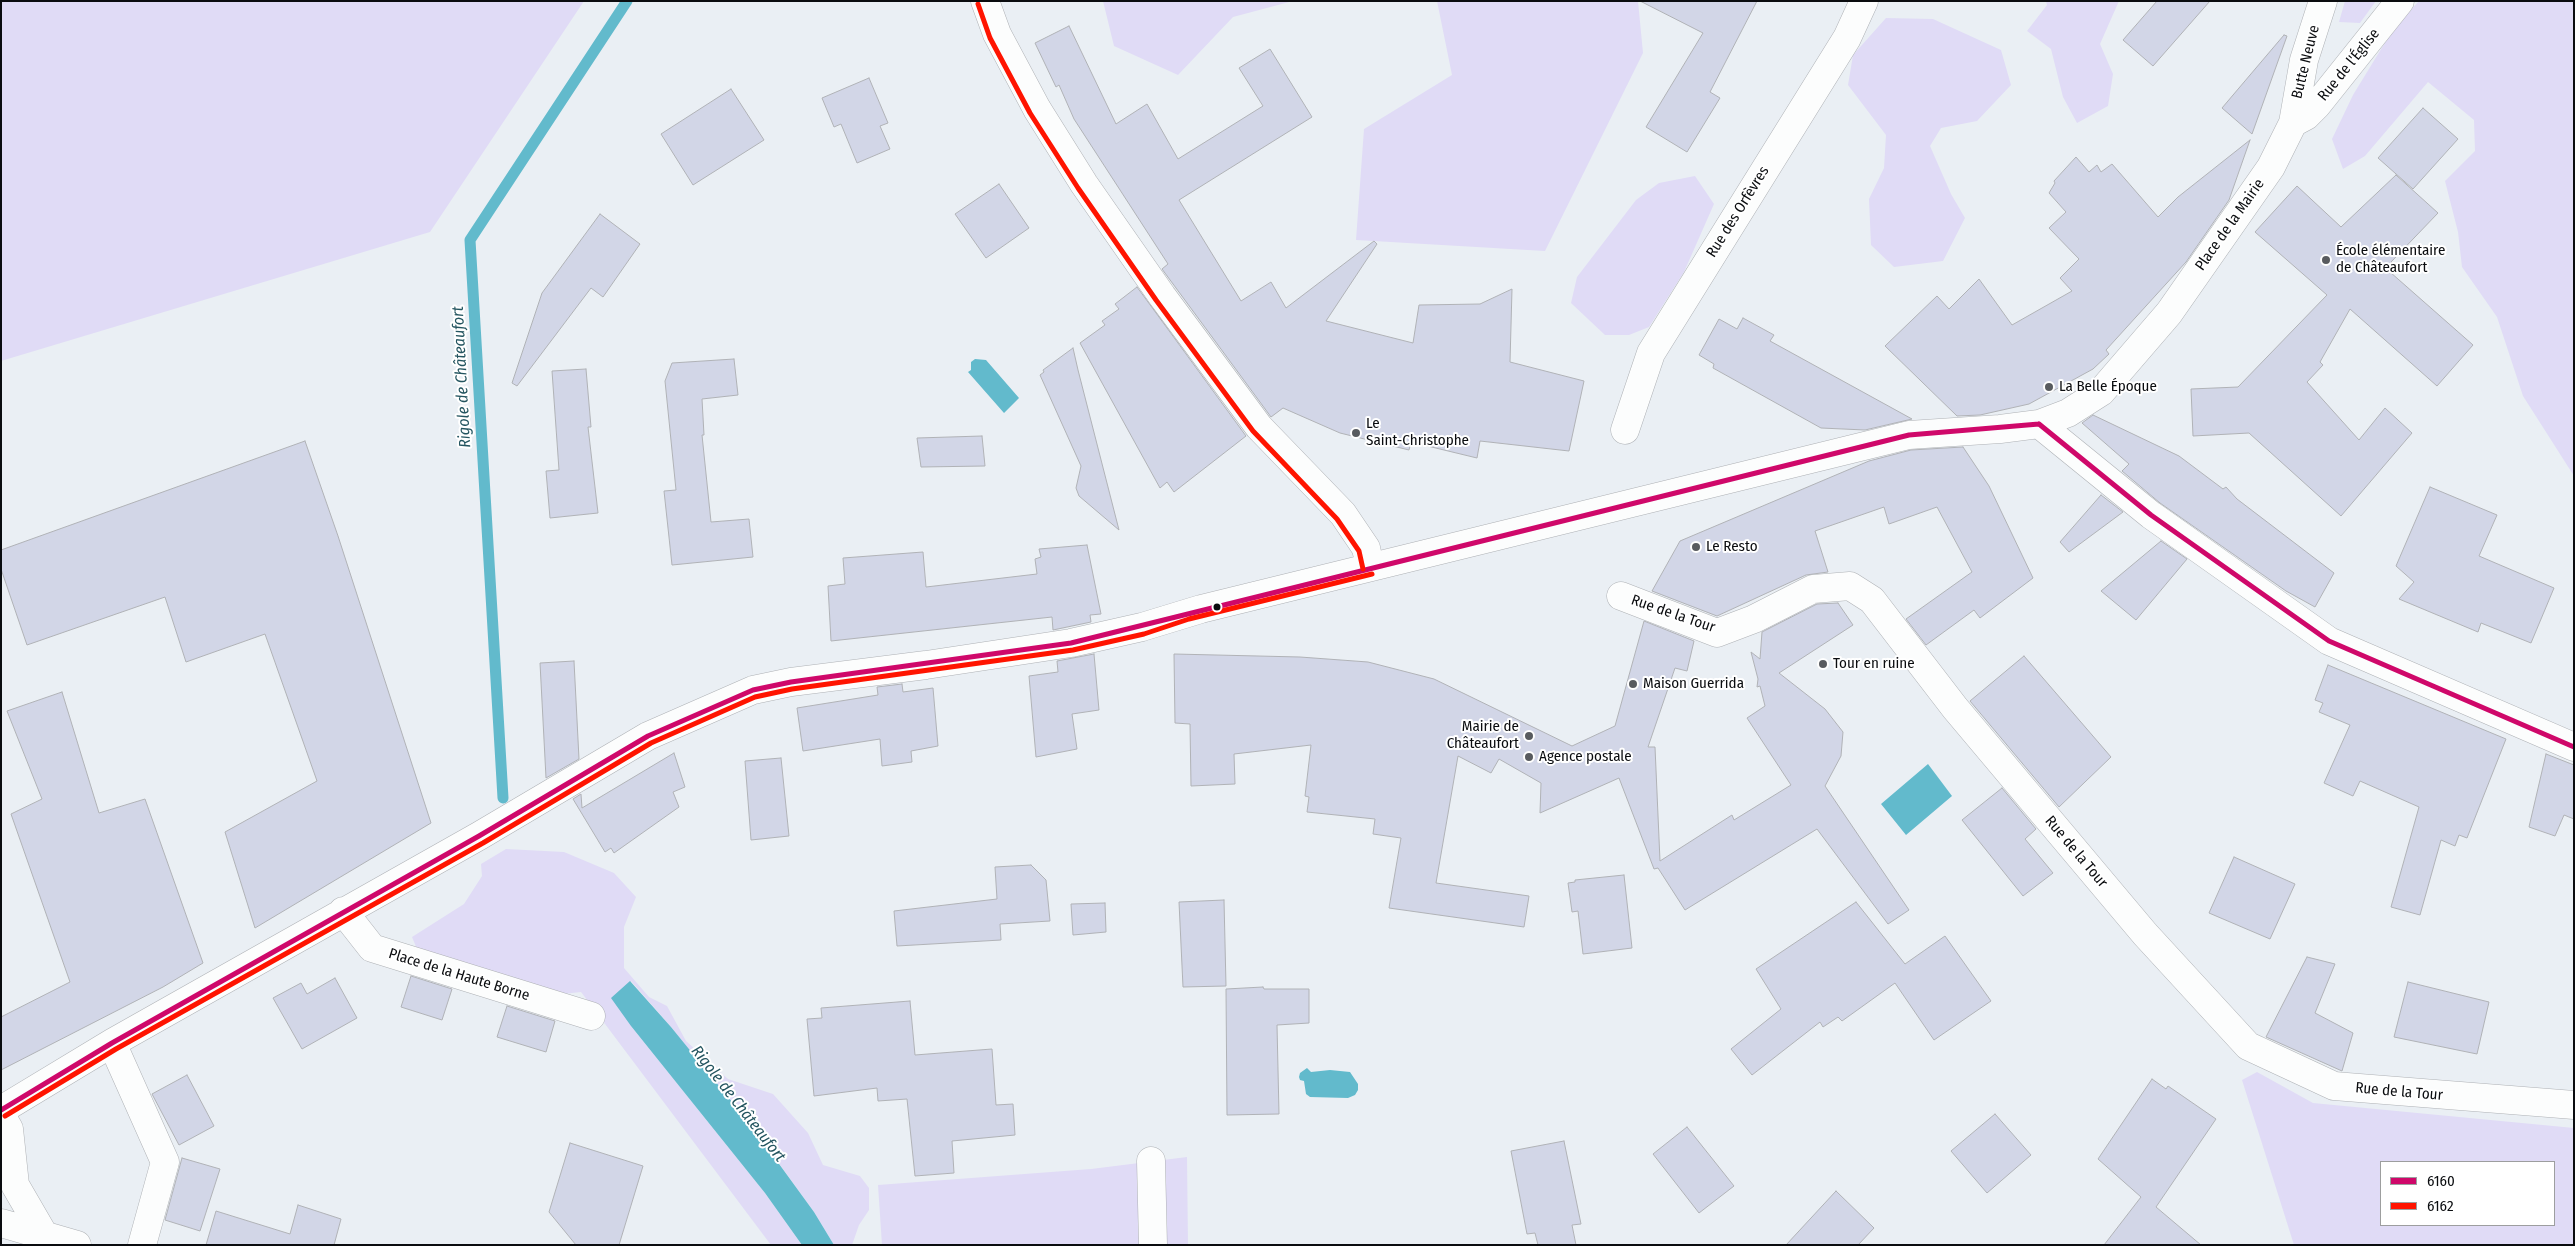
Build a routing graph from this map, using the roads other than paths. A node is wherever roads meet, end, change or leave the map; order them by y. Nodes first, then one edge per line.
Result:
1 (984, 1) edge
2 (1864, 1) edge
3 (2322, 1) edge
4 (2400, 1) edge
5 (2293, 123) junction
6 (2039, 424) junction
7 (1625, 430) dead end
8 (1370, 567) junction
9 (1621, 596) dead end
10 (2574, 747) edge
11 (343, 911) junction
12 (591, 1016) dead end
13 (112, 1042) junction
14 (2574, 1105) edge
15 (1, 1110) edge
16 (1, 1115) edge
17 (1151, 1161) dead end
18 (1, 1223) edge
19 (45, 1240) edge
20 (77, 1245) edge
21 (142, 1245) edge
22 (1153, 1245) edge

1 - 8 street
2 - 7 street, Rue des Orfèvres
3 - 5 street, Butte Neuve
4 - 5 street, Rue de l'Église
5 - 6 street, Place de la Mairie
6 - 8 street, Place de la Mairie
6 - 10 street
8 - 11 street, Place de la Mairie
9 - 14 street, Rue de la Tour
11 - 12 street, Place de la Haute Borne
11 - 13 street, Place de la Mairie
13 - 15 street, Place de la Mairie
13 - 21 street
16 - 19 street
17 - 22 street
18 - 19 street
19 - 20 street

